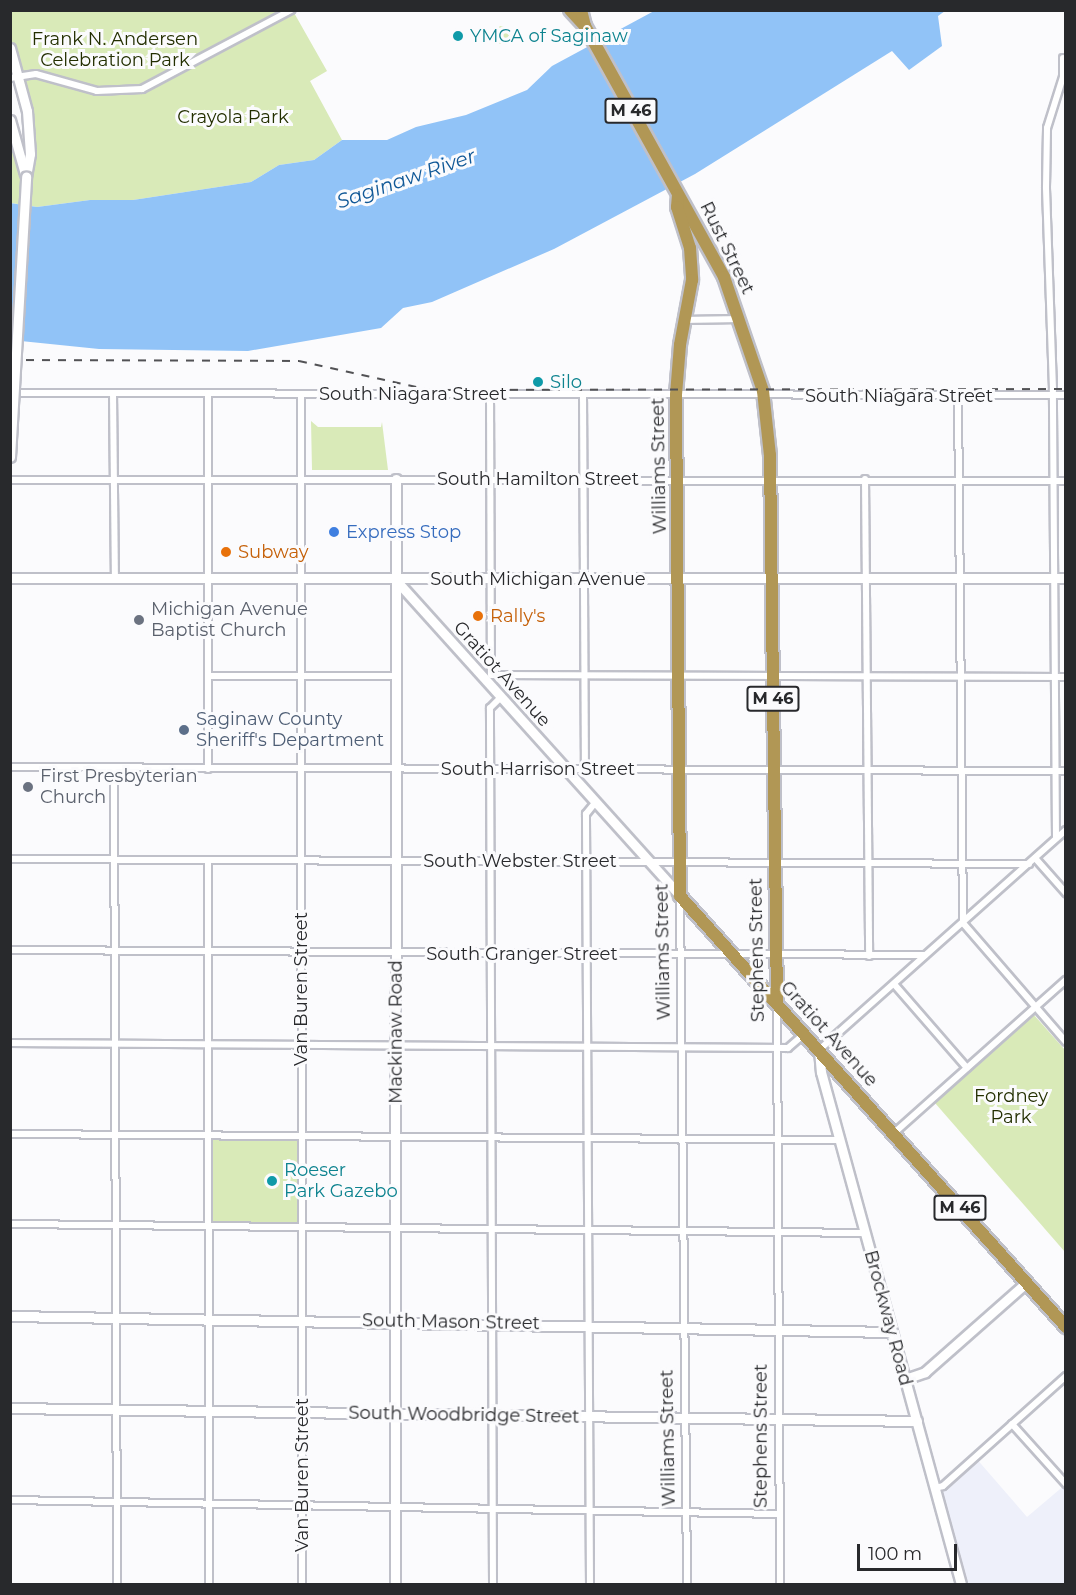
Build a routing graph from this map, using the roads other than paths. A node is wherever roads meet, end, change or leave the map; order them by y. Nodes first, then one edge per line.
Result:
1 (291, 10) edge
2 (570, 10) edge
3 (581, 10) edge
4 (585, 26) junction
5 (10, 48) edge
6 (1063, 58) dead end
7 (15, 76) edge
8 (10, 120) edge
9 (26, 176) junction
10 (678, 195) junction
11 (741, 319) junction
12 (685, 320) junction
13 (11, 393) edge
14 (208, 393) junction
15 (113, 394) junction
16 (301, 394) junction
17 (490, 395) junction
18 (584, 395) junction
19 (676, 395) junction
20 (763, 395) junction
21 (1053, 395) junction
22 (1065, 395) edge
23 (958, 396) junction
24 (10, 457) edge
25 (396, 479) junction
26 (490, 479) junction
27 (584, 479) junction
28 (678, 479) junction
29 (771, 479) junction
30 (865, 479) junction
31 (10, 480) edge
32 (114, 480) junction
33 (207, 480) junction
34 (960, 480) junction
35 (302, 481) junction
36 (1054, 481) junction
37 (1065, 481) edge
38 (10, 578) edge
39 (301, 578) junction
40 (492, 578) junction
41 (584, 578) junction
42 (1054, 578) junction
43 (1065, 578) edge
44 (115, 579) junction
45 (207, 579) junction
46 (395, 579) junction
47 (678, 579) junction
48 (772, 579) junction
49 (866, 579) junction
50 (960, 579) junction
51 (492, 675) junction
52 (208, 676) junction
53 (301, 676) junction
54 (397, 676) junction
55 (584, 676) junction
56 (679, 676) junction
57 (772, 677) junction
58 (867, 677) junction
59 (960, 677) junction
60 (1055, 677) junction
61 (1065, 677) edge
62 (484, 682) junction
63 (499, 699) junction
64 (10, 766) edge
65 (114, 768) junction
66 (208, 769) junction
67 (300, 769) junction
68 (396, 769) junction
69 (490, 769) junction
70 (585, 769) junction
71 (680, 769) junction
72 (773, 769) junction
73 (564, 770) junction
74 (868, 770) junction
75 (961, 770) junction
76 (1055, 771) junction
77 (1065, 771) edge
78 (595, 803) junction
79 (1065, 830) edge
80 (1056, 838) junction
81 (1035, 858) junction
82 (10, 859) edge
83 (114, 859) junction
84 (208, 860) junction
85 (301, 861) junction
86 (396, 861) junction
87 (586, 861) junction
88 (681, 861) junction
89 (490, 862) junction
90 (649, 862) junction
91 (774, 862) junction
92 (868, 863) junction
93 (962, 864) junction
94 (1029, 864) junction
95 (1065, 893) edge
96 (680, 896) junction
97 (963, 922) junction
98 (10, 950) edge
99 (115, 951) junction
100 (208, 951) junction
101 (302, 952) junction
102 (396, 953) junction
103 (490, 953) junction
104 (586, 954) junction
105 (682, 954) junction
106 (732, 954) junction
107 (775, 954) junction
108 (869, 956) junction
109 (924, 956) junction
110 (1065, 980) edge
111 (894, 984) junction
112 (777, 1004) junction
113 (1035, 1008) junction
114 (804, 1034) junction
115 (1065, 1042) edge
116 (10, 1043) edge
117 (114, 1043) junction
118 (208, 1044) junction
119 (302, 1044) junction
120 (396, 1045) junction
121 (491, 1046) junction
122 (586, 1046) junction
123 (775, 1046) junction
124 (683, 1047) junction
125 (819, 1050) junction
126 (967, 1068) junction
127 (894, 1133) junction
128 (10, 1134) edge
129 (115, 1134) junction
130 (208, 1136) junction
131 (301, 1136) junction
132 (396, 1138) junction
133 (492, 1139) junction
134 (587, 1139) junction
135 (684, 1140) junction
136 (839, 1140) junction
137 (776, 1141) junction
138 (10, 1224) edge
139 (115, 1226) junction
140 (208, 1227) junction
141 (301, 1229) junction
142 (396, 1229) junction
143 (492, 1230) junction
144 (588, 1232) junction
145 (684, 1232) junction
146 (777, 1233) junction
147 (864, 1233) junction
148 (1026, 1283) junction
149 (10, 1316) edge
150 (116, 1317) junction
151 (209, 1317) junction
152 (302, 1320) junction
153 (395, 1322) junction
154 (492, 1323) junction
155 (589, 1325) junction
156 (684, 1327) junction
157 (1065, 1327) edge
158 (778, 1329) junction
159 (891, 1332) junction
160 (1065, 1376) edge
161 (905, 1379) junction
162 (10, 1408) edge
163 (115, 1410) junction
164 (208, 1411) junction
165 (302, 1413) junction
166 (396, 1414) junction
167 (492, 1417) junction
168 (589, 1418) junction
169 (686, 1420) junction
170 (779, 1421) junction
171 (916, 1421) junction
172 (1012, 1424) junction
173 (1065, 1484) edge
174 (935, 1488) junction
175 (10, 1500) edge
176 (116, 1502) junction
177 (209, 1503) junction
178 (301, 1505) junction
179 (395, 1507) junction
180 (492, 1508) junction
181 (590, 1510) junction
182 (687, 1511) junction
183 (779, 1514) junction
184 (117, 1584) edge
185 (209, 1584) edge
186 (302, 1584) edge
187 (395, 1584) edge
188 (492, 1584) edge
189 (590, 1584) edge
190 (687, 1584) edge
191 (780, 1584) edge
192 (961, 1584) edge

1 - 7 street
2 - 4 highway, M 46
3 - 4 highway, M 46
4 - 10 highway, M 46
5 - 7 main road
6 - 21 street
7 - 9 main road
8 - 9 main road
9 - 24 main road, bridge
10 - 11 highway, Rust Street / M 46
10 - 12 highway, Williams Street / M 46
11 - 12 street
11 - 20 highway, Stephens Street / M 46
12 - 19 highway, Williams Street / M 46
13 - 15 street, South Niagara Street
14 - 15 street, South Niagara Street
14 - 16 street, South Niagara Street
14 - 33 street
15 - 32 street
16 - 17 street, South Niagara Street
16 - 35 street, Van Buren Street
17 - 18 street, South Niagara Street
17 - 26 street
18 - 19 street, South Niagara Street
18 - 27 street
19 - 20 street, South Niagara Street
19 - 28 highway, Williams Street / M 46
20 - 23 street, South Niagara Street
20 - 29 highway, Stephens Street / M 46
21 - 22 street, South Niagara Street
21 - 23 street, South Niagara Street
21 - 36 street
23 - 34 street
25 - 26 street, South Hamilton Street
25 - 35 street, South Hamilton Street
25 - 46 main road, Mackinaw Road
26 - 27 street, South Hamilton Street
26 - 40 street
27 - 28 street, South Hamilton Street
27 - 41 street
28 - 29 street, South Hamilton Street
28 - 47 highway, Williams Street / M 46
29 - 30 street, South Hamilton Street
29 - 48 highway, Stephens Street / M 46
30 - 34 street, South Hamilton Street
30 - 49 street
31 - 32 street, South Hamilton Street
32 - 33 street, South Hamilton Street
32 - 44 street
33 - 35 street, South Hamilton Street
33 - 45 street
34 - 36 street, South Hamilton Street
34 - 50 street
35 - 39 street, Van Buren Street
36 - 37 street, South Hamilton Street
36 - 42 street
38 - 44 main road, South Michigan Avenue
39 - 45 main road, South Michigan Avenue
39 - 46 main road, South Michigan Avenue
39 - 53 street, Van Buren Street
40 - 41 main road, South Michigan Avenue
40 - 46 main road, South Michigan Avenue
40 - 51 street
41 - 47 main road, South Michigan Avenue
41 - 55 street
42 - 43 main road, South Michigan Avenue
42 - 50 main road, South Michigan Avenue
42 - 60 street
44 - 45 main road, South Michigan Avenue
45 - 52 street
46 - 54 main road, Mackinaw Road
46 - 62 main road, Gratiot Avenue
47 - 48 main road, South Michigan Avenue
47 - 56 highway, Williams Street / M 46
48 - 49 main road, South Michigan Avenue
48 - 57 highway, Stephens Street / M 46
49 - 50 main road, South Michigan Avenue
49 - 58 street
50 - 59 street
51 - 55 street
51 - 62 street
52 - 53 street
52 - 66 street
53 - 54 street
53 - 67 street, Van Buren Street
54 - 68 main road, Mackinaw Road
55 - 56 street
55 - 70 street
56 - 57 street
56 - 71 highway, Williams Street / M 46
57 - 58 street
57 - 72 highway, Stephens Street / M 46
58 - 59 street
58 - 74 street
59 - 60 street
59 - 75 street
60 - 61 street
60 - 76 street
62 - 63 main road, Gratiot Avenue
63 - 69 street
63 - 73 main road, Gratiot Avenue
64 - 65 street, South Harrison Street
65 - 66 street, South Harrison Street
65 - 83 street
66 - 67 street, South Harrison Street
67 - 68 street, South Harrison Street
67 - 85 street, Van Buren Street
68 - 69 street, South Harrison Street
68 - 86 main road, Mackinaw Road
69 - 73 street, South Harrison Street
69 - 89 street
70 - 71 street, South Harrison Street
70 - 73 street, South Harrison Street
71 - 72 street, South Harrison Street
71 - 88 highway, Williams Street / M 46
72 - 74 street, South Harrison Street
72 - 91 highway, Stephens Street / M 46
73 - 78 main road, Gratiot Avenue
74 - 75 street, South Harrison Street
74 - 92 street
75 - 76 street, South Harrison Street
75 - 93 street
76 - 77 street, South Harrison Street
76 - 80 street
78 - 87 street
78 - 90 main road, Gratiot Avenue
79 - 80 street
80 - 81 street
81 - 94 street
81 - 95 street
82 - 83 street, South Webster Street
83 - 84 street, South Webster Street
83 - 99 street
84 - 85 street, South Webster Street
84 - 100 street
85 - 86 street, South Webster Street
85 - 101 street, Van Buren Street
86 - 89 street, South Webster Street
86 - 102 main road, Mackinaw Road
87 - 89 street, South Webster Street
87 - 90 street, South Webster Street
87 - 104 street
88 - 90 street, South Webster Street
88 - 91 street, South Webster Street
88 - 96 highway, Williams Street / M 46
89 - 103 street
90 - 96 main road, Gratiot Avenue
91 - 92 street, South Webster Street
91 - 107 highway, Stephens Street / M 46
92 - 93 street, South Webster Street
92 - 108 street
93 - 94 street, South Webster Street
93 - 97 street
94 - 97 street
96 - 105 street, Williams Street
96 - 106 highway, Gratiot Avenue
97 - 109 street
97 - 113 street
98 - 99 street, South Granger Street
99 - 100 street, South Granger Street
99 - 117 street
100 - 101 street, South Granger Street
100 - 118 street
101 - 102 street, South Granger Street
101 - 119 street, Van Buren Street
102 - 103 street, South Granger Street
102 - 120 main road, Mackinaw Road
103 - 104 street, South Granger Street
103 - 121 street
104 - 105 street, South Granger Street
104 - 122 street
105 - 106 street, South Granger Street
105 - 124 street, Williams Street
106 - 107 street, South Granger Street
106 - 112 highway, Gratiot Avenue
107 - 108 street, South Granger Street
107 - 112 highway, Stephens Street / M 46
108 - 109 street, South Granger Street
109 - 111 street
110 - 113 street
111 - 125 street
111 - 126 street
112 - 114 highway, Gratiot Avenue / M 46
112 - 123 street, Stephens Street
113 - 115 street
113 - 126 street
114 - 123 street
114 - 125 highway, Gratiot Avenue / M 46
116 - 117 street
117 - 118 street
117 - 129 street
118 - 119 street
118 - 130 street
119 - 120 street
119 - 131 street, Van Buren Street
120 - 121 street
120 - 132 main road, Mackinaw Road
121 - 122 street
121 - 133 street
122 - 124 street
122 - 134 street
123 - 124 street
123 - 137 street, Stephens Street
124 - 135 street, Williams Street
125 - 127 highway, Gratiot Avenue / M 46
125 - 136 main road, Brockway Road
126 - 127 street
127 - 148 highway, Gratiot Avenue / M 46
128 - 129 street
129 - 130 street
129 - 139 street
130 - 131 street
130 - 140 street
131 - 132 street
131 - 141 street, Van Buren Street
132 - 133 street
132 - 142 main road, Mackinaw Road
133 - 134 street
133 - 143 street
134 - 135 street
134 - 144 street
135 - 137 street
135 - 145 street, Williams Street
136 - 137 street
136 - 147 main road, Brockway Road
137 - 146 street, Stephens Street
138 - 139 street
139 - 140 street
139 - 150 street
140 - 141 street
140 - 151 street
141 - 142 street
141 - 152 street, Van Buren Street
142 - 143 street
142 - 153 main road, Mackinaw Road
143 - 144 street
143 - 154 street
144 - 145 street
144 - 155 street
145 - 146 street
145 - 156 street, Williams Street
146 - 147 street
146 - 158 street, Stephens Street
147 - 159 main road, Brockway Road
148 - 157 highway, Gratiot Avenue / M 46
148 - 161 main road
149 - 150 main road, South Mason Street
150 - 151 main road, South Mason Street
150 - 163 street
151 - 152 main road, South Mason Street
151 - 164 street
152 - 153 main road, South Mason Street
152 - 165 street, Van Buren Street
153 - 154 main road, South Mason Street
153 - 166 main road, Mackinaw Road
154 - 155 main road, South Mason Street
154 - 167 street
155 - 156 main road, South Mason Street
155 - 168 street
156 - 158 main road, South Mason Street
156 - 169 street, Williams Street
158 - 159 main road, South Mason Street
158 - 170 street, Stephens Street
159 - 161 main road, Brockway Road
160 - 172 street
161 - 171 main road, Brockway Road
162 - 163 main road, South Woodbridge Street
163 - 164 main road, South Woodbridge Street
163 - 176 street
164 - 165 main road, South Woodbridge Street
164 - 177 street
165 - 166 main road, South Woodbridge Street
165 - 178 street, Van Buren Street
166 - 167 main road, South Woodbridge Street
166 - 179 main road, Mackinaw Road
167 - 168 main road, South Woodbridge Street
167 - 180 street
168 - 169 main road, South Woodbridge Street
168 - 181 street
169 - 170 main road, South Woodbridge Street
169 - 182 street, Williams Street
170 - 171 main road, South Woodbridge Street
170 - 183 street, Stephens Street
171 - 174 main road, Brockway Road
172 - 173 street
172 - 174 street
174 - 192 main road, Brockway Road
175 - 176 street
176 - 177 street
176 - 184 street
177 - 178 street
177 - 185 street
178 - 179 street
178 - 186 street, Van Buren Street
179 - 180 street
179 - 187 main road, Mackinaw Road
180 - 181 street
180 - 188 street
181 - 182 street
181 - 189 street
182 - 183 street
182 - 190 street, Williams Street
183 - 191 street, Stephens Street

